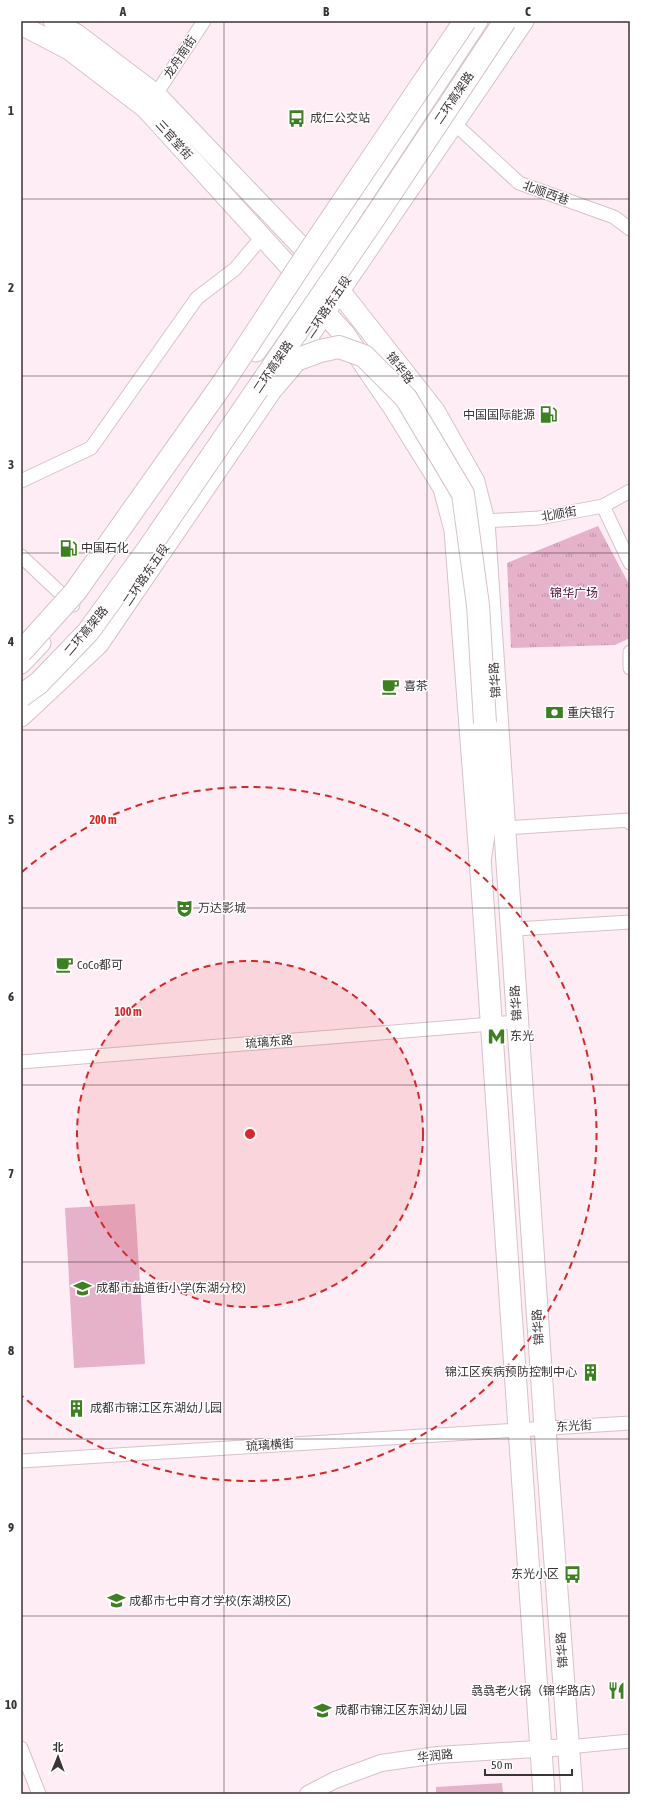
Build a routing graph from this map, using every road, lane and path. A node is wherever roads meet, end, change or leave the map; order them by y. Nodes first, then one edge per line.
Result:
1 (53, 21) edge
2 (204, 21) edge
3 (505, 21) edge
4 (524, 21) edge
5 (469, 23) edge
6 (21, 25) edge
7 (156, 94) junction
8 (456, 124) junction
9 (630, 229) edge
10 (262, 237) junction
11 (318, 264) junction
12 (304, 283) junction
13 (338, 291) junction
14 (324, 312) junction
15 (21, 481) edge
16 (630, 492) edge
17 (603, 506) junction
18 (484, 521) junction
19 (149, 548) junction
20 (21, 556) edge
21 (630, 563) edge
22 (76, 607) junction
23 (21, 652) edge
24 (630, 652) edge
25 (21, 664) edge
26 (630, 668) edge
27 (21, 696) edge
28 (21, 718) edge
29 (630, 819) edge
30 (630, 823) edge
31 (505, 828) junction
32 (480, 858) junction
33 (630, 922) edge
34 (516, 929) dead end
35 (517, 1022) junction
36 (491, 1024) junction
37 (21, 1062) edge
38 (630, 1423) edge
39 (545, 1428) junction
40 (519, 1430) junction
41 (21, 1461) edge
42 (630, 1741) edge
43 (568, 1747) junction
44 (21, 1748) edge
45 (541, 1749) junction
46 (39, 1794) edge
47 (308, 1794) edge
48 (544, 1794) edge
49 (572, 1794) edge

1 - 7 main road, 三官堂街
2 - 7 street, 龙舟南街
3 - 19 highway, 二环高架路, bridge
4 - 8 main road, 二环路东五段
5 - 11 main road
5 - 23 highway, bridge
6 - 10 main road, 三官堂街
7 - 11 main road, 三官堂街
8 - 9 street, 北顺西巷
8 - 13 main road, 二环路东五段
10 - 12 main road, 三官堂街
10 - 15 street
11 - 12 main road
11 - 13 main road, 锦华路
12 - 14 main road
12 - 22 main road
13 - 14 main road, 二环路东五段
13 - 18 main road, 锦华路
14 - 28 main road, 二环路东五段
14 - 32 main road
16 - 17 street, 北顺街
17 - 18 street, 北顺街
17 - 21 street
18 - 31 main road, 锦华路
19 - 27 highway, 二环高架路, bridge
19 - 32 highway, bridge
20 - 22 street
22 - 25 main road
24 - 26 street
29 - 30 street
29 - 31 street
31 - 35 main road, 锦华路
32 - 36 main road
33 - 34 street
35 - 36 street, 琉璃东路
35 - 39 main road, 锦华路
36 - 37 street, 琉璃东路
36 - 40 main road
38 - 39 street, 东光街
39 - 40 street, 东光街
39 - 43 main road, 锦华路
40 - 41 street, 琉璃横街
40 - 45 main road
42 - 43 street
43 - 45 street, 华润路
43 - 49 main road, 锦华路
44 - 46 street
45 - 47 street, 华润路
45 - 48 main road

